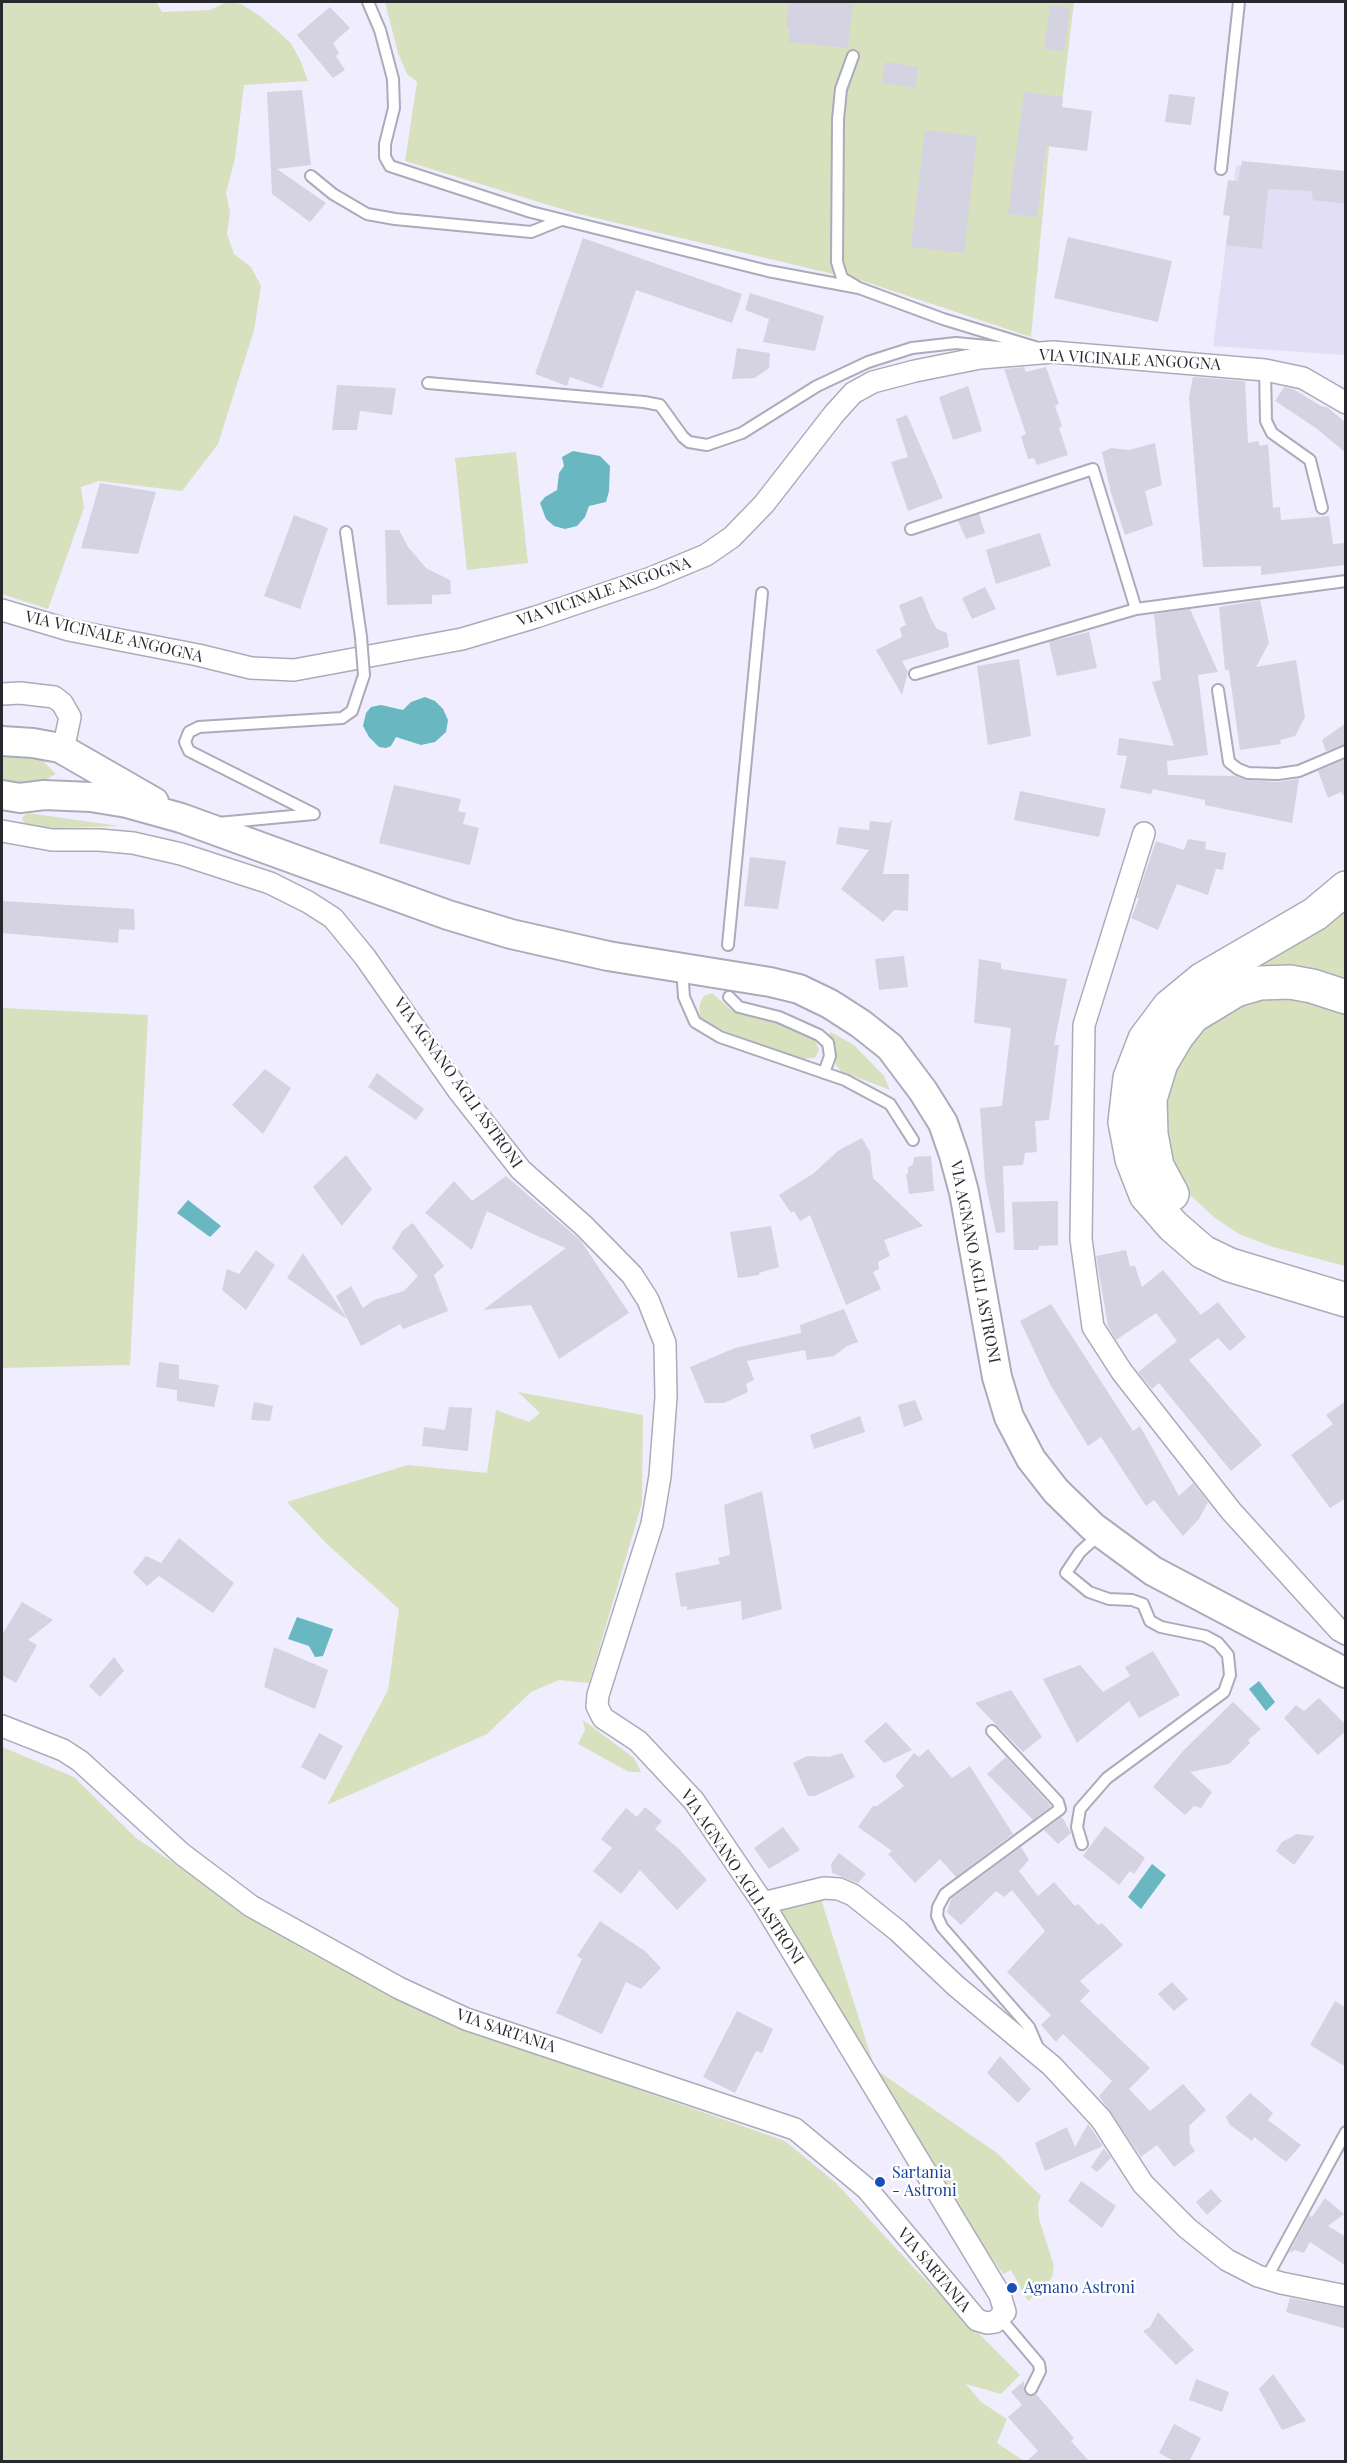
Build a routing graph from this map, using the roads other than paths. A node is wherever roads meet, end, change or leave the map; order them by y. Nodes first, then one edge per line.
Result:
1 (368, 2) edge
2 (1239, 2) edge
3 (853, 56) dead end
4 (1221, 169) dead end
5 (310, 176) dead end
6 (561, 220) junction
7 (860, 288) junction
8 (1053, 352) junction
9 (1264, 370) junction
10 (428, 383) dead end
11 (1346, 403) edge
12 (1322, 508) dead end
13 (911, 529) dead end
14 (346, 532) dead end
15 (1346, 581) edge
16 (762, 593) dead end
17 (1136, 609) junction
18 (2, 610) edge
19 (915, 675) dead end
20 (1218, 690) dead end
21 (2, 694) edge
22 (2, 741) edge
23 (56, 749) junction
24 (1346, 751) edge
25 (44, 795) junction
26 (3, 816) edge
27 (190, 821) junction
28 (1144, 833) dead end
29 (1346, 888) edge
30 (728, 945) dead end
31 (682, 968) junction
32 (729, 997) dead end
33 (1346, 997) edge
34 (824, 1073) junction
35 (913, 1140) dead end
36 (1346, 1278) edge
37 (1346, 1300) edge
38 (1101, 1533) junction
39 (1346, 1634) edge
40 (1346, 1673) edge
41 (2, 1726) edge
42 (992, 1731) dead end
43 (1082, 1844) dead end
44 (763, 1903) junction
45 (1042, 2057) junction
46 (1346, 2132) edge
47 (1266, 2279) junction
48 (1346, 2296) edge
49 (1000, 2318) junction
50 (1031, 2389) dead end

1 - 6 lane
2 - 4 lane
3 - 7 lane
5 - 6 lane
6 - 7 lane
7 - 8 lane
8 - 9 street, VIA VICINALE ANGOGNA
8 - 10 lane
8 - 18 street, VIA VICINALE ANGOGNA
9 - 11 street, VIA VICINALE ANGOGNA
9 - 12 lane
13 - 17 lane
14 - 27 lane, bridge
15 - 17 lane
16 - 30 lane
17 - 19 lane
20 - 24 lane
21 - 23 street
22 - 23 street
23 - 25 street
23 - 27 street
25 - 26 street
25 - 27 street
26 - 44 street, VIA AGNANO AGLI ASTRONI
27 - 31 street, VIA AGNANO AGLI ASTRONI
28 - 39 street
29 - 37 highway
31 - 34 lane
31 - 38 street, VIA AGNANO AGLI ASTRONI
32 - 34 lane
33 - 36 highway
34 - 35 lane
38 - 40 street, VIA AGNANO AGLI ASTRONI
38 - 43 lane
41 - 49 street, VIA SARTANIA
42 - 45 lane
44 - 45 street
44 - 49 street, VIA AGNANO AGLI ASTRONI
45 - 47 street
46 - 47 lane
47 - 48 street
49 - 50 lane

